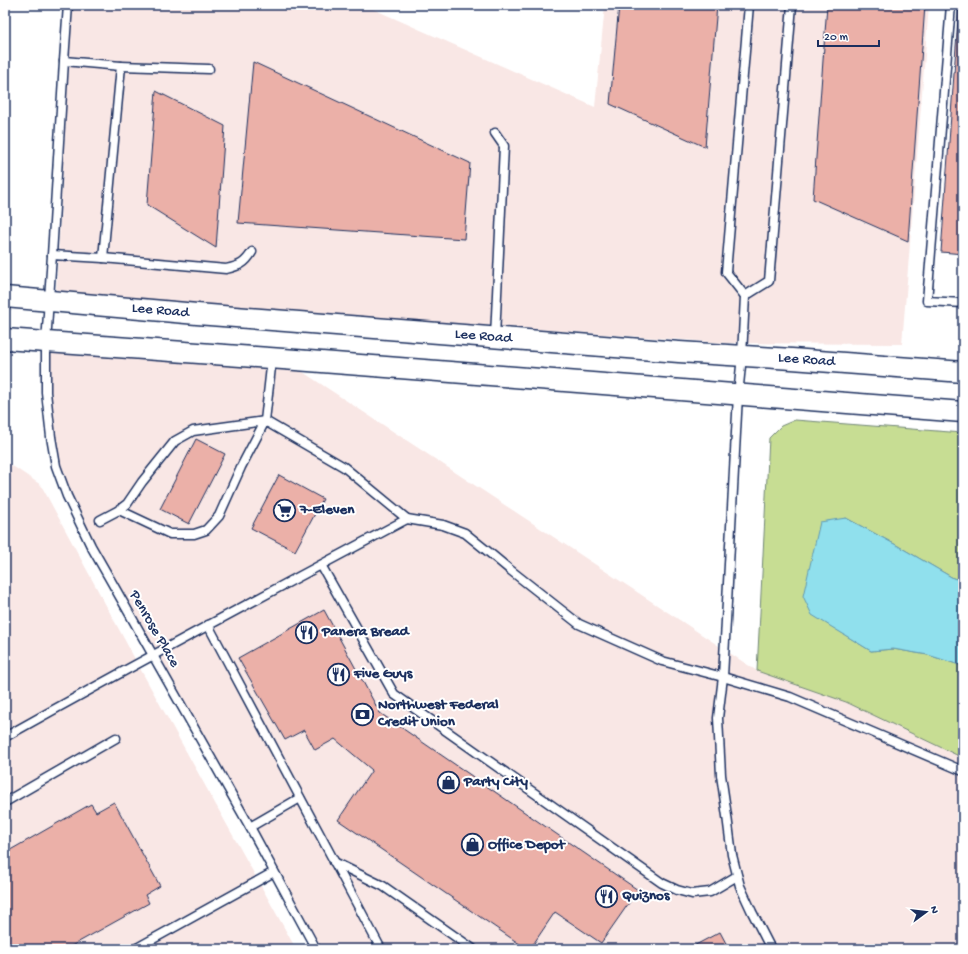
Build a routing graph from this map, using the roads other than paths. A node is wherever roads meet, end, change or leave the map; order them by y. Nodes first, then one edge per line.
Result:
1 (68, 5) edge
2 (749, 5) edge
3 (792, 5) edge
4 (951, 5) edge
5 (64, 61) junction
6 (121, 66) junction
7 (209, 69) dead end
8 (495, 133) dead end
9 (252, 252) dead end
10 (52, 255) junction
11 (103, 258) junction
12 (745, 296) junction
13 (5, 297) edge
14 (49, 300) junction
15 (963, 303) edge
16 (495, 337) junction
17 (5, 339) edge
18 (46, 343) junction
19 (742, 356) junction
20 (272, 358) junction
21 (963, 372) edge
22 (738, 395) junction
23 (963, 412) edge
24 (265, 421) junction
25 (119, 510) junction
26 (407, 519) junction
27 (100, 520) dead end
28 (321, 565) junction
29 (208, 625) junction
30 (154, 656) junction
31 (723, 677) junction
32 (5, 737) edge
33 (116, 738) dead end
34 (963, 771) edge
35 (300, 798) junction
36 (5, 802) edge
37 (250, 827) junction
38 (334, 862) junction
39 (274, 872) junction
40 (737, 876) junction
41 (135, 949) edge
42 (316, 949) edge
43 (380, 949) edge
44 (473, 949) edge
45 (770, 949) edge

1 - 5 lane, Penrose Place
2 - 12 lane
3 - 12 lane
4 - 15 lane
5 - 6 lane
5 - 10 lane, Penrose Place
6 - 7 lane
6 - 11 lane
8 - 16 lane
9 - 11 lane
10 - 11 lane
10 - 14 lane, Penrose Place
12 - 19 lane
13 - 14 street, Lee Road
14 - 16 street, Lee Road
14 - 18 lane, Penrose Place
16 - 19 street, Lee Road
17 - 18 street
18 - 20 street
18 - 30 lane, Penrose Place
19 - 21 street, Lee Road
19 - 22 lane
20 - 22 street
20 - 24 lane
22 - 23 street
22 - 31 lane
24 - 25 lane
24 - 25 lane
24 - 26 lane
25 - 27 lane
26 - 28 lane
26 - 31 lane
28 - 29 lane
28 - 40 lane
29 - 30 lane
29 - 35 lane
30 - 32 lane
30 - 37 lane, Penrose Place
31 - 34 lane
31 - 40 lane
33 - 36 lane
35 - 37 lane
35 - 38 lane
37 - 39 lane, Penrose Place
38 - 43 lane
38 - 44 lane
39 - 41 lane
39 - 42 lane, Penrose Place
40 - 45 lane

